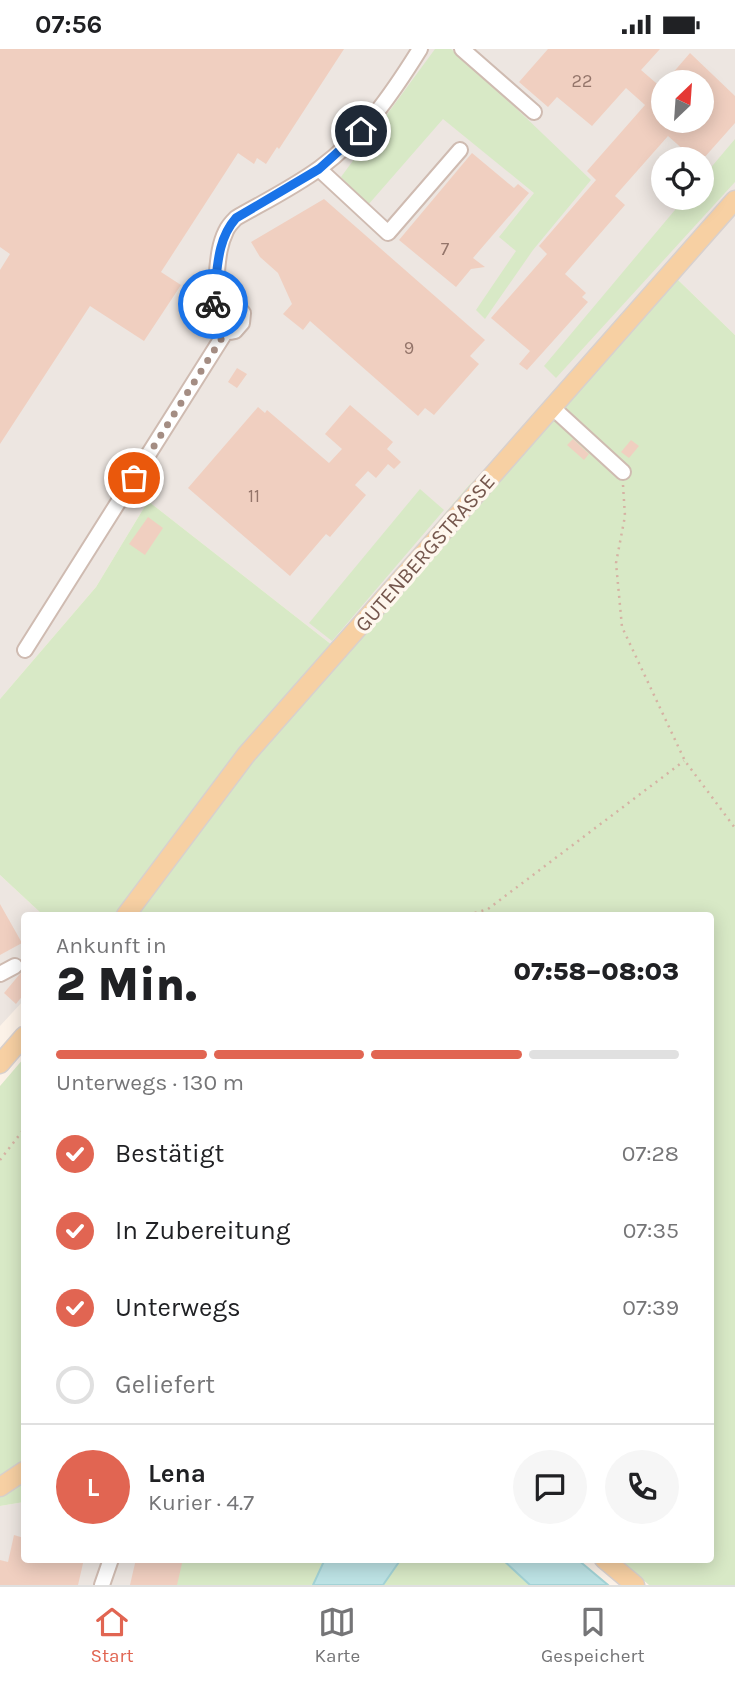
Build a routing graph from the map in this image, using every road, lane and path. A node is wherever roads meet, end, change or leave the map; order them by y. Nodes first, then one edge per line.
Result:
1 (420, 49) edge
2 (462, 49) edge
3 (534, 111) dead end
4 (460, 150) dead end
5 (319, 169) junction
6 (735, 200) edge
7 (216, 281) junction
8 (225, 333) junction
9 (553, 408) junction
10 (623, 472) joint
11 (25, 650) dead end
12 (685, 761) junction
13 (735, 828) edge
14 (127, 912) edge
15 (478, 912) edge
16 (15, 966) dead end
17 (0, 974) edge
18 (21, 1040) edge
19 (0, 1064) edge
20 (21, 1133) edge
21 (0, 1160) edge
22 (21, 1473) edge
23 (0, 1487) edge
24 (110, 1563) edge
25 (609, 1563) edge
26 (102, 1585) edge
27 (635, 1585) edge

1 - 5 street
2 - 3 street
4 - 5 street
5 - 7 street
6 - 9 main road, GUTENBERGSTRASSE
7 - 8 street
7 - 8 street
8 - 11 street
9 - 10 street
9 - 14 main road, GUTENBERGSTRASSE
10 - 12 path
12 - 13 path
12 - 15 path
16 - 17 street
18 - 19 main road
20 - 21 path
22 - 23 main road
24 - 26 street
25 - 27 main road

